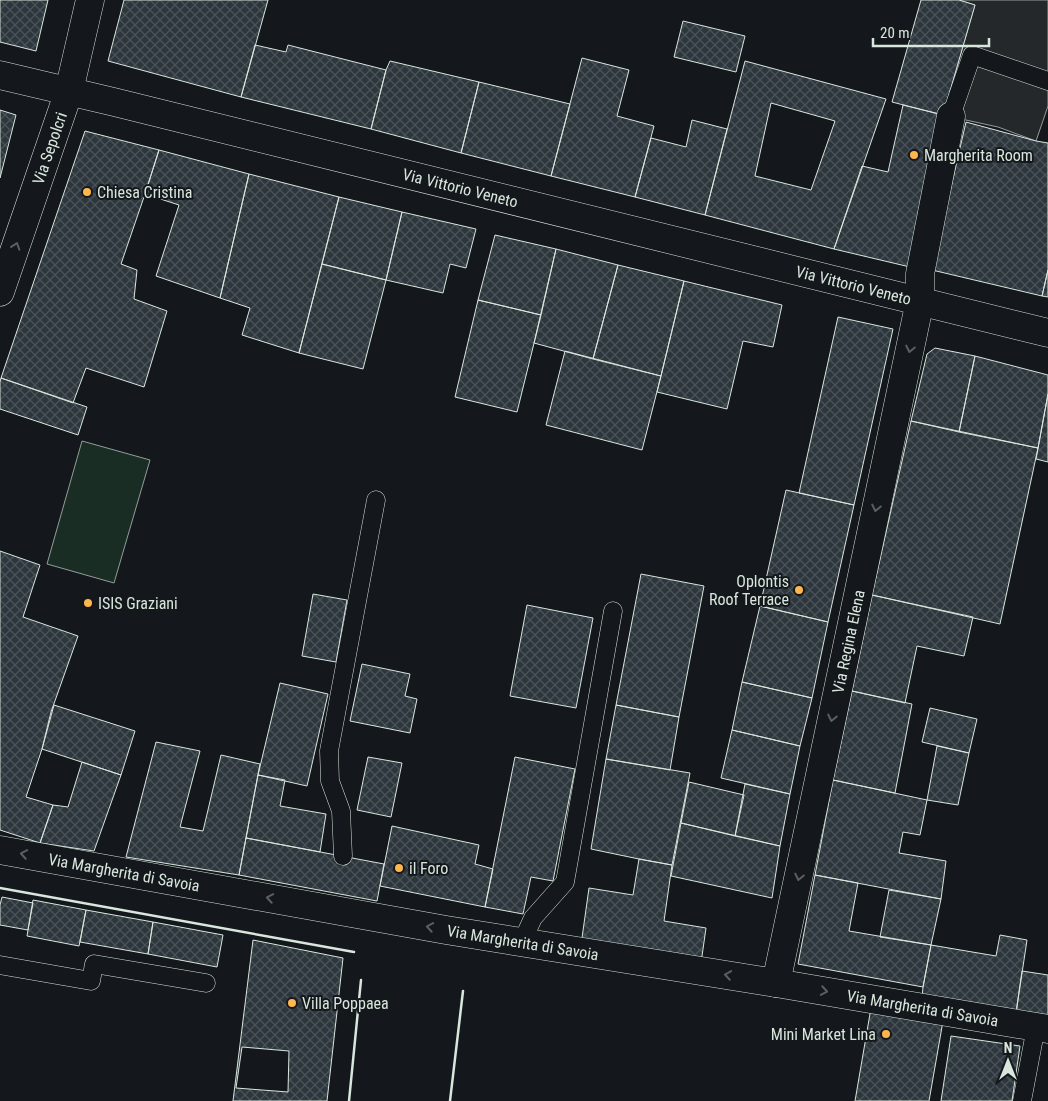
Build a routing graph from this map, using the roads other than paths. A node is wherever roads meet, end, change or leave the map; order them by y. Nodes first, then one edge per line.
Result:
1 (90, 0) edge
2 (0, 74) edge
3 (1048, 81) edge
4 (69, 91) junction
5 (951, 116) joint
6 (0, 292) edge
7 (920, 301) junction
8 (1048, 334) edge
9 (376, 500) dead end
10 (613, 612) dead end
11 (0, 850) edge
12 (343, 856) dead end
13 (522, 942) junction
14 (0, 965) edge
15 (206, 983) dead end
16 (776, 983) junction
17 (1042, 1028) edge
18 (1022, 1101) edge

1 - 4 street, Via Sepolcri
2 - 4 street, Via Vittorio Veneto
3 - 5 lane
6 -> 4 street, Via Sepolcri
4 - 7 street, Via Vittorio Veneto
5 - 7 street, Via Vittorio Veneto
7 - 8 street, Via Vittorio Veneto
7 -> 16 street, Via Regina Elena
9 - 12 lane
10 - 13 lane
13 -> 11 street, Via Margherita di Savoia
16 -> 13 street, Via Margherita di Savoia
14 - 15 lane
16 -> 17 street, Via Margherita di Savoia
17 - 18 lane

